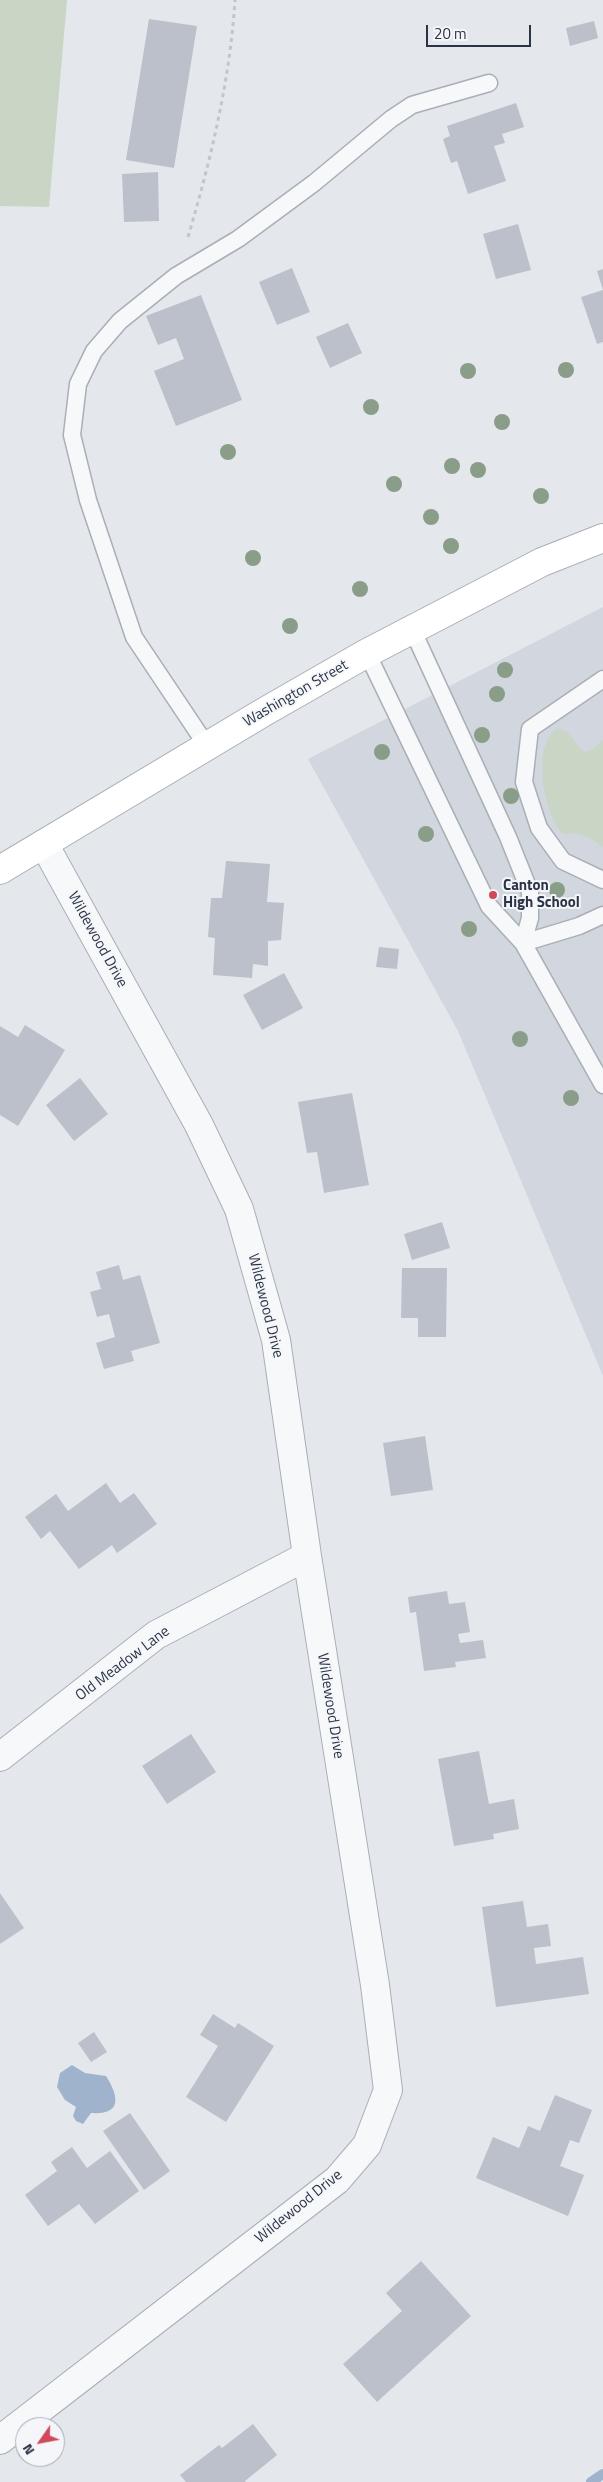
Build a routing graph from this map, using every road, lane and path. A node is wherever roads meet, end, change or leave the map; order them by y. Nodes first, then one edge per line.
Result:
1 (235, 0) edge
2 (490, 83) dead end
3 (176, 276) junction
4 (603, 538) edge
5 (412, 629) junction
6 (367, 653) junction
7 (603, 678) edge
8 (207, 746) junction
9 (44, 844) junction
10 (0, 870) edge
11 (603, 880) edge
12 (603, 915) edge
13 (523, 943) junction
14 (603, 1085) edge
15 (306, 1556) junction
16 (0, 1757) edge
17 (0, 2440) edge

1 - 3 path
2 - 3 lane
3 - 8 lane
4 - 5 main road, Washington Street
5 - 6 main road, Washington Street
5 - 13 lane
6 - 8 main road, Washington Street
6 - 13 lane
7 - 11 lane
8 - 9 main road, Washington Street
9 - 10 main road, Washington Street
9 - 15 street, Wildewood Drive
12 - 13 lane
13 - 14 lane
15 - 16 street, Old Meadow Lane
15 - 17 street, Wildewood Drive

